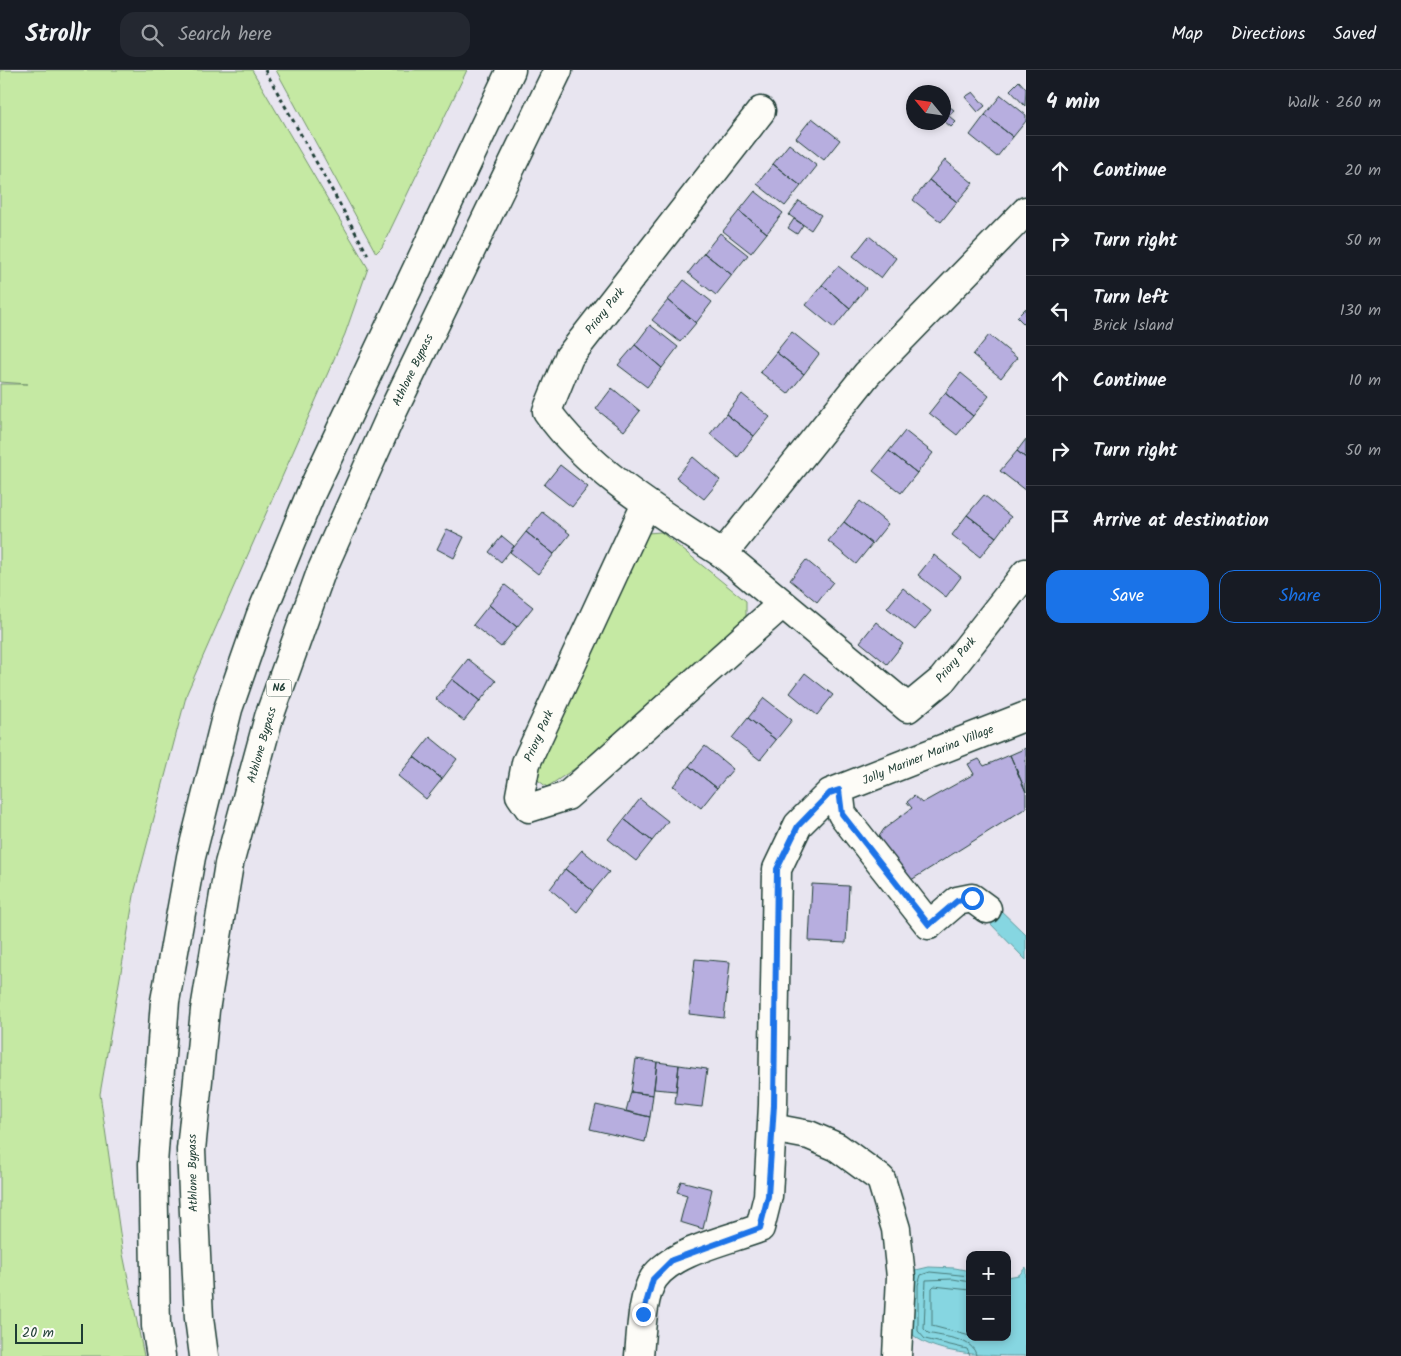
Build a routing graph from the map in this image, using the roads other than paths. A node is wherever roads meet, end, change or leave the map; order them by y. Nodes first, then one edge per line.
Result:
1 (511, 70) edge
2 (558, 70) edge
3 (761, 110) dead end
4 (1026, 211) edge
5 (646, 504) junction
6 (722, 554) junction
7 (1026, 573) edge
8 (781, 605) junction
9 (1026, 716) edge
10 (834, 792) junction
11 (987, 908) dead end
12 (772, 1128) junction
13 (161, 1356) edge
14 (204, 1356) edge
15 (639, 1356) edge
16 (897, 1356) edge

1 - 13 main road
2 - 14 main road, Athlone Bypass / N6
3 - 5 main road, Priory Park
4 - 6 main road
5 - 6 main road, Priory Park
5 - 8 main road, Priory Park
6 - 8 main road, Priory Park
7 - 8 main road, Priory Park
9 - 10 main road, Jolly Mariner Marina Village
10 - 11 main road
10 - 12 main road
12 - 15 main road
12 - 16 main road

